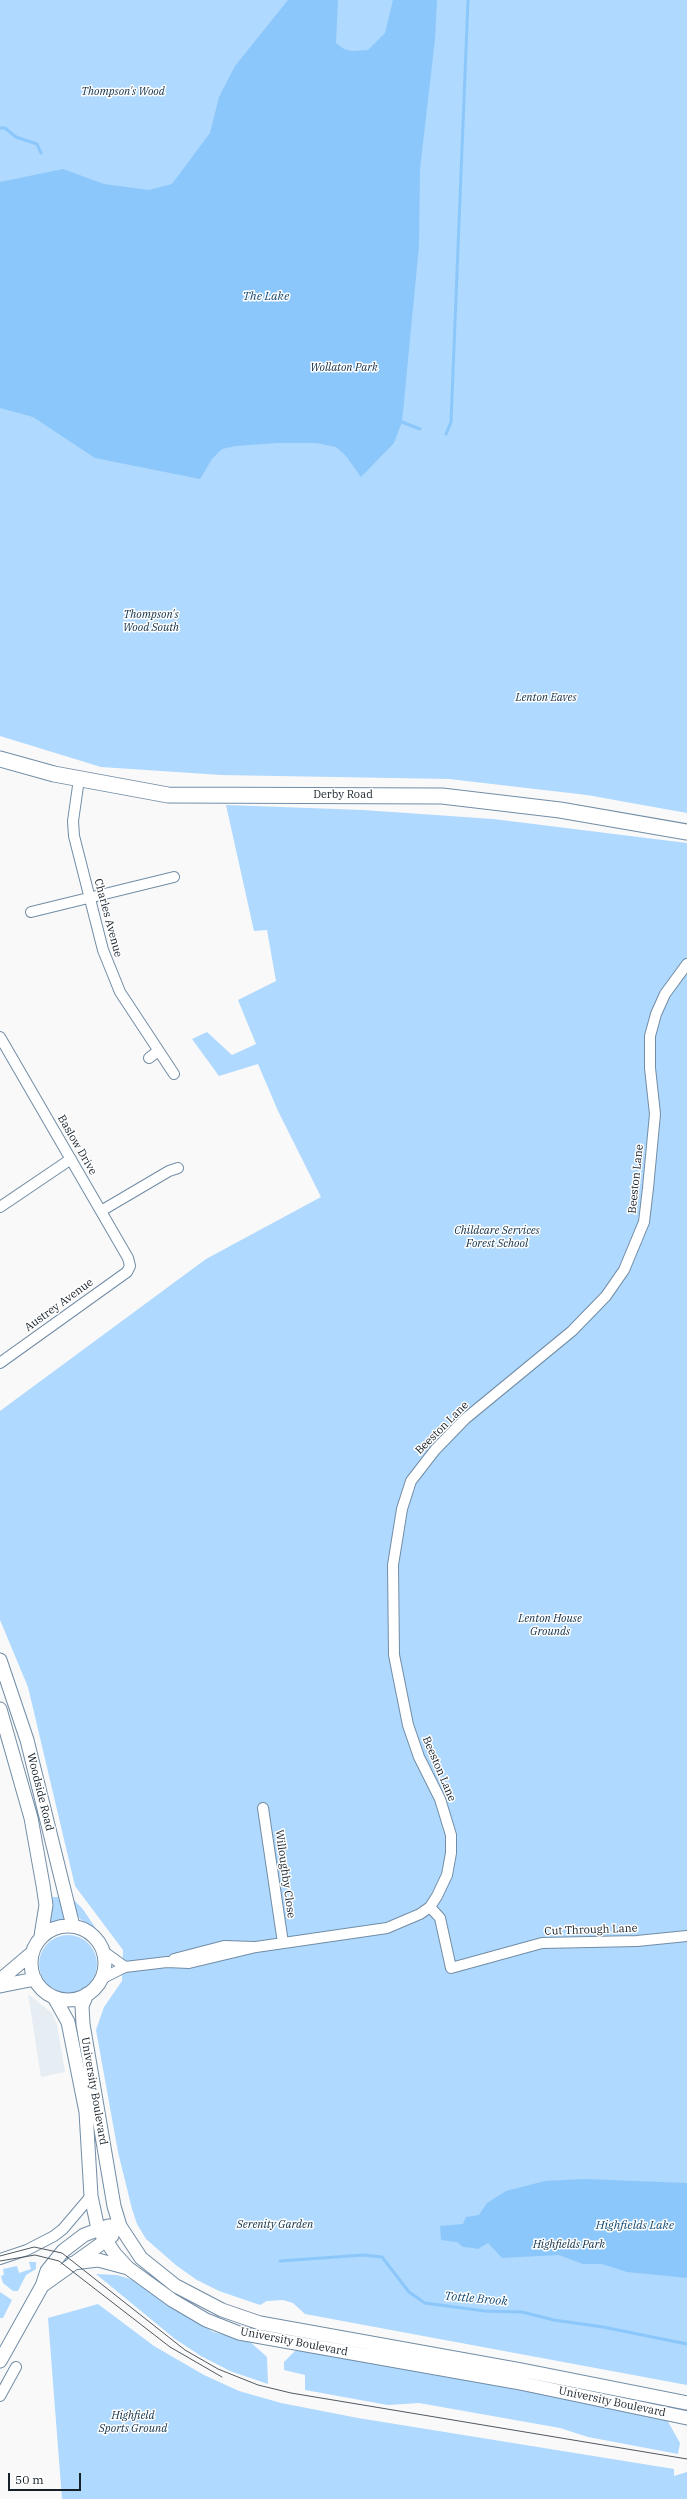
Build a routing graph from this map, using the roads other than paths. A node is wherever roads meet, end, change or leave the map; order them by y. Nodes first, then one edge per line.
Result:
1 (0, 759) edge
2 (79, 779) junction
3 (687, 832) edge
4 (174, 877) dead end
5 (89, 898) junction
6 (31, 912) dead end
7 (687, 964) edge
8 (0, 1037) edge
9 (3, 1050) edge
10 (158, 1051) junction
11 (149, 1058) dead end
12 (174, 1074) dead end
13 (71, 1159) junction
14 (178, 1168) dead end
15 (0, 1207) edge
16 (101, 1211) junction
17 (130, 1266) joint
18 (0, 1363) edge
19 (0, 1660) edge
20 (0, 1709) edge
21 (264, 1808) dead end
22 (430, 1907) junction
23 (73, 1926) junction
24 (41, 1936) junction
25 (687, 1936) edge
26 (283, 1943) junction
27 (251, 1946) junction
28 (103, 1951) junction
29 (32, 1953) junction
30 (167, 1962) junction
31 (125, 1967) junction
32 (34, 1979) junction
33 (101, 1979) junction
34 (0, 1980) edge
35 (0, 1986) edge
36 (87, 1994) junction
37 (54, 1997) junction
38 (91, 2196) junction
39 (120, 2226) junction
40 (102, 2235) junction
41 (0, 2258) edge
42 (73, 2263) junction
43 (128, 2268) junction
44 (42, 2286) junction
45 (0, 2361) edge
46 (16, 2367) dead end
47 (0, 2396) edge
48 (687, 2403) edge
49 (687, 2418) edge

1 - 2 highway, Derby Road
2 - 3 highway, Derby Road
2 - 5 street, Charles Avenue
4 - 5 street
5 - 6 street
5 - 10 street, Charles Avenue
7 - 22 street, Beeston Lane
8 - 9 street, Baslow Drive
9 - 13 street, Baslow Drive
10 - 11 street
10 - 12 street, Charles Avenue
13 - 15 street
13 - 16 street, Baslow Drive
14 - 16 street
16 - 17 street, Baslow Drive
17 - 18 street, Austrey Avenue
19 - 23 main road, Woodside Road
20 - 24 main road, Woodside Road
21 - 26 street, Willoughby Close
22 - 25 street, Cut Through Lane
22 - 26 street
23 - 24 main road
23 - 28 main road
24 - 29 main road
26 - 27 street
27 - 30 street
27 - 30 street
28 - 31 street
28 - 33 main road
29 - 32 main road
29 - 34 main road
30 - 31 street
31 - 33 street
32 - 35 main road
32 - 37 main road
33 - 36 main road
36 - 37 main road
36 - 39 main road, University Boulevard
37 - 38 main road, University Boulevard
38 - 40 main road, University Boulevard
38 - 41 street
39 - 40 main road
39 - 48 main road, University Boulevard
40 - 42 main road
40 - 43 main road, University Boulevard
40 - 44 main road
42 - 43 main road
42 - 44 main road
43 - 49 main road, University Boulevard
44 - 45 main road
46 - 47 street

